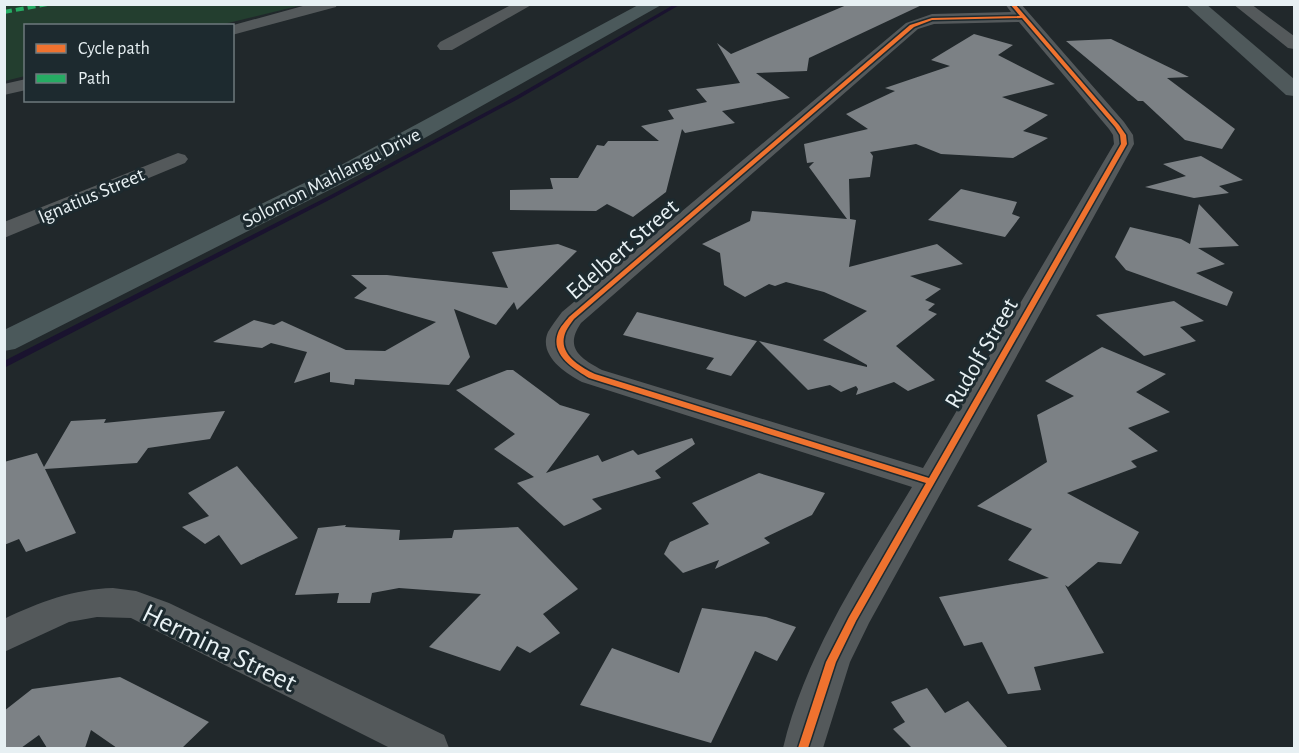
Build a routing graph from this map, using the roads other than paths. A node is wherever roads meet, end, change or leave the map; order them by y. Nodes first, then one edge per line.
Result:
1 (330, 4) edge
2 (654, 4) edge
3 (1194, 4) edge
4 (1240, 4) edge
5 (525, 5) edge
6 (1018, 11) edge
7 (234, 29) edge
8 (1294, 44) edge
9 (446, 46) dead end
10 (24, 85) edge
11 (4, 90) edge
12 (1294, 90) edge
13 (178, 159) dead end
14 (4, 231) edge
15 (4, 342) edge
16 (930, 481) junction
17 (4, 637) edge
18 (429, 748) edge
19 (803, 748) edge

1 - 7 street
2 - 15 main road, Solomon Mahlangu Drive
3 - 12 main road
4 - 8 street
5 - 9 street
6 - 16 street, Rudolf Street
6 - 16 street, Edelbert Street
10 - 11 street
13 - 14 street, Ignatius Street
16 - 19 street, Rudolf Street
17 - 18 street, Hermina Street

